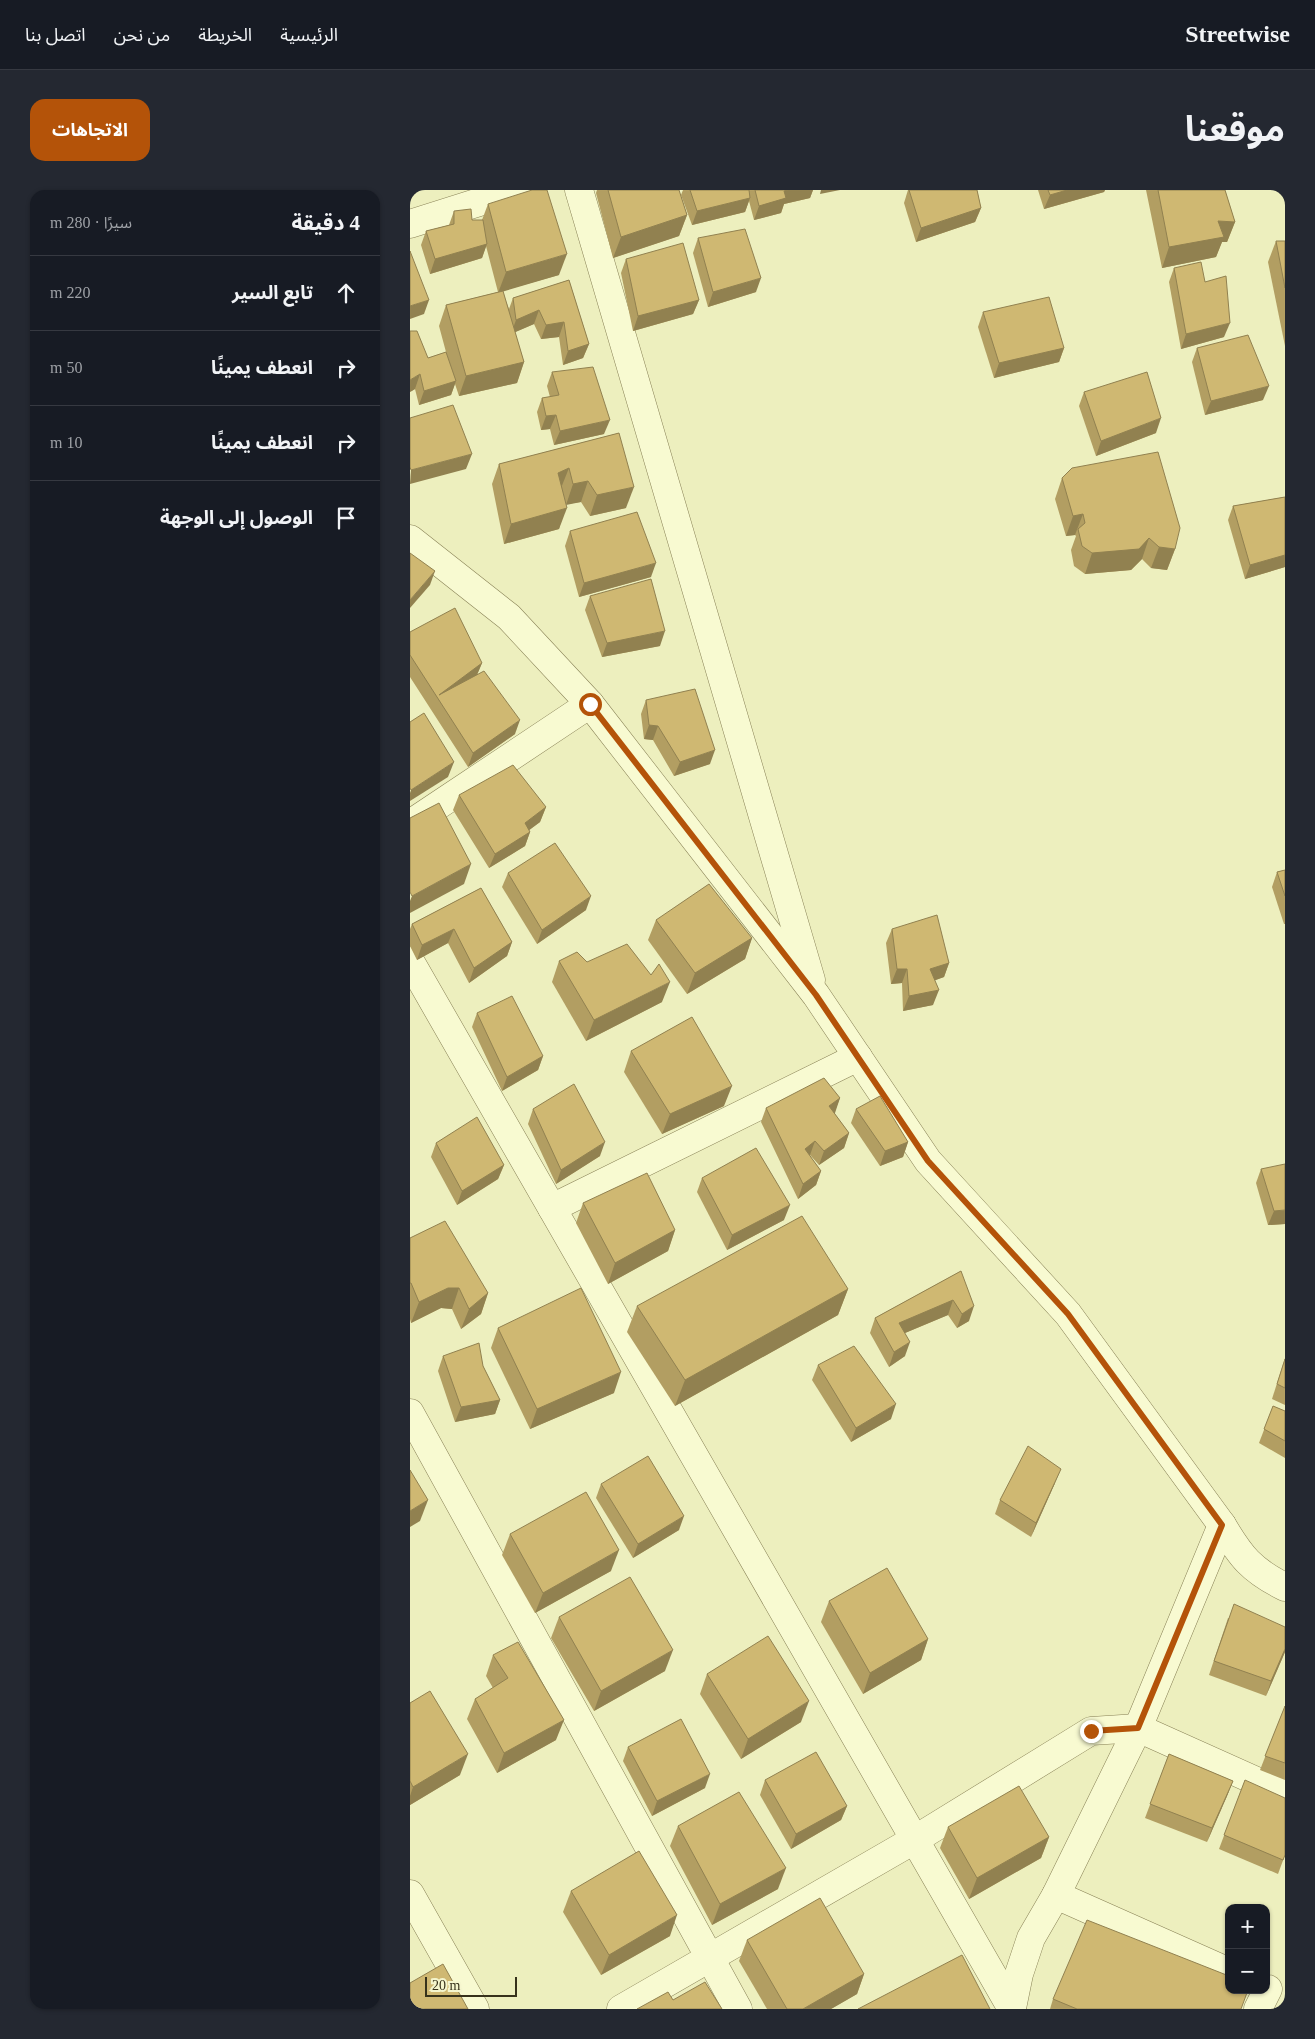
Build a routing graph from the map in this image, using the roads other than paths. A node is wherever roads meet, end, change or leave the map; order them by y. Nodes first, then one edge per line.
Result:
1 (517, 190) edge
2 (579, 190) edge
3 (410, 224) edge
4 (410, 539) edge
5 (590, 704) junction
6 (410, 824) edge
7 (410, 961) edge
8 (816, 995) junction
9 (858, 1057) junction
10 (552, 1208) junction
11 (410, 1413) edge
12 (1222, 1525) junction
13 (1285, 1587) edge
14 (1138, 1728) junction
15 (1285, 1794) edge
16 (914, 1840) junction
17 (410, 1894) edge
18 (1056, 1895) junction
19 (710, 1957) junction
20 (1225, 1970) edge
21 (475, 2009) edge
22 (621, 2009) edge
23 (738, 2009) edge
24 (1012, 2009) edge

1 - 3 street
2 - 8 street
4 - 5 street
5 - 6 street
5 - 8 street
7 - 10 street
8 - 9 street
9 - 10 street
9 - 12 street
10 - 16 street
11 - 19 street
12 - 13 street
12 - 14 street
14 - 15 street
14 - 16 street
14 - 18 street
16 - 19 street
16 - 24 street
17 - 21 street
18 - 20 street
18 - 24 street
19 - 22 street
19 - 23 street

